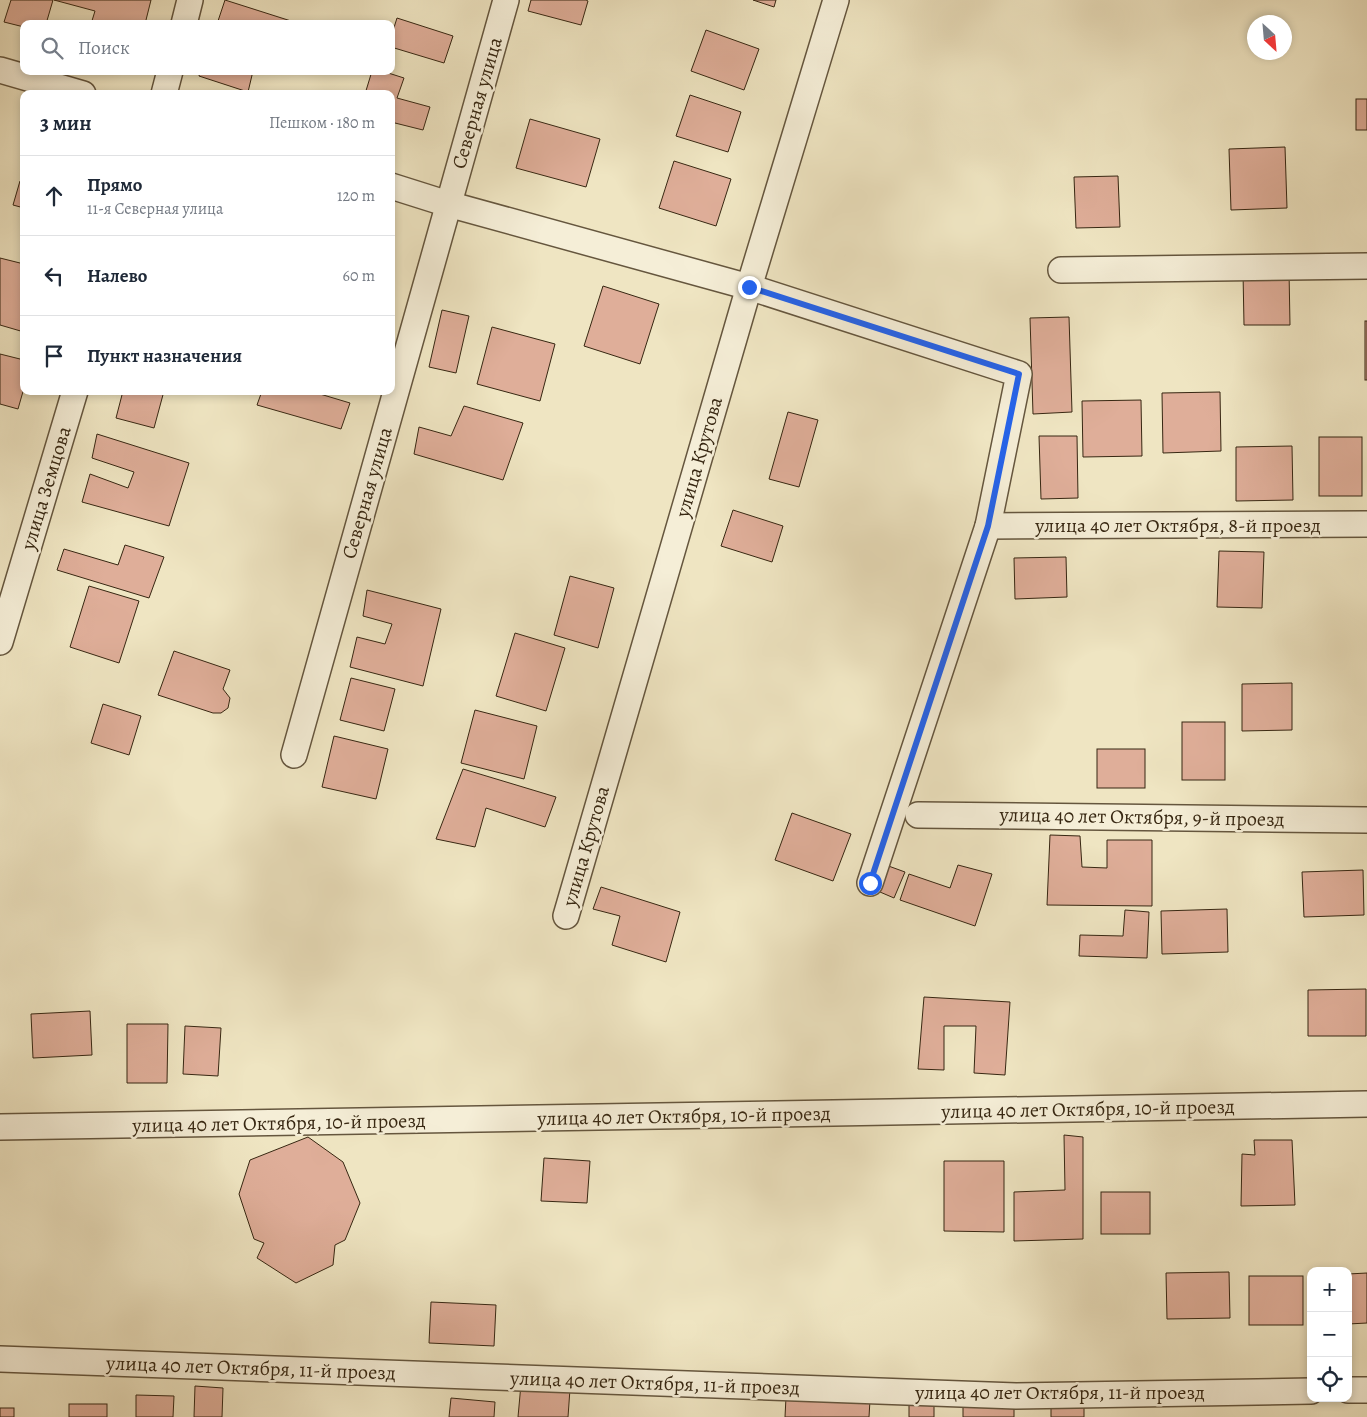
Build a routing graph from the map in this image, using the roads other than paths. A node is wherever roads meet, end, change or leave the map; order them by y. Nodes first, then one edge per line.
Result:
1 (190, 0) edge
2 (506, 0) edge
3 (836, 0) edge
4 (185, 20) edge
5 (0, 70) edge
6 (169, 75) edge
7 (69, 90) edge
8 (165, 90) edge
9 (395, 187) edge
10 (448, 204) junction
11 (1367, 266) edge
12 (1061, 270) dead end
13 (749, 287) junction
14 (395, 394) edge
15 (74, 395) edge
16 (395, 395) edge
17 (1367, 524) edge
18 (988, 526) junction
19 (0, 642) edge
20 (294, 755) dead end
21 (918, 815) dead end
22 (1367, 820) edge
23 (870, 883) dead end
24 (566, 916) dead end
25 (1367, 1104) edge
26 (0, 1128) edge
27 (0, 1358) edge
28 (1352, 1390) edge
29 (1367, 1390) edge
30 (1307, 1391) edge

1 - 4 street
2 - 10 street, Северная улица
3 - 13 street, улица Крутова
5 - 7 street
6 - 8 street
9 - 10 street
10 - 13 street
10 - 14 street, Северная улица
11 - 12 street
13 - 18 street
13 - 24 street, улица Крутова
15 - 19 street, улица Земцова
16 - 20 street, Северная улица
17 - 18 street, улица 40 лет Октября, 8-й проезд
18 - 23 street
21 - 22 street, улица 40 лет Октября, 9-й проезд
25 - 26 street, улица 40 лет Октября, 10-й проезд
27 - 30 street, улица 40 лет Октября, 11-й проезд
28 - 29 street

